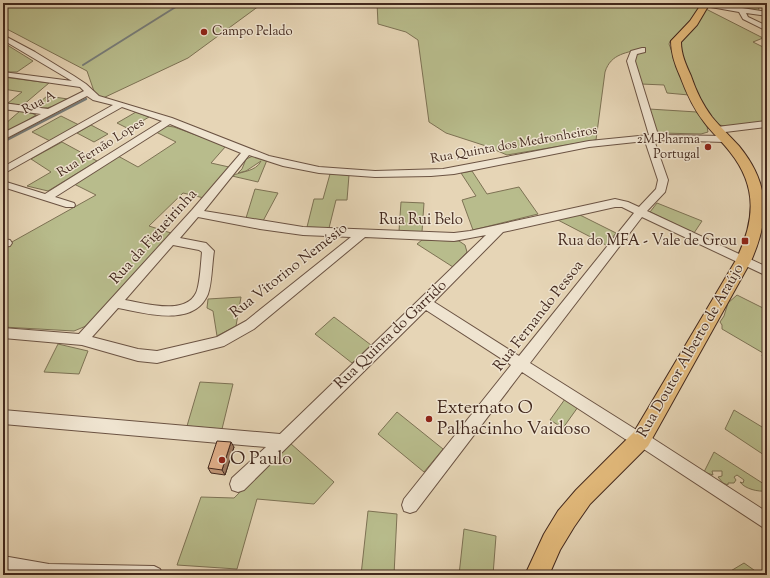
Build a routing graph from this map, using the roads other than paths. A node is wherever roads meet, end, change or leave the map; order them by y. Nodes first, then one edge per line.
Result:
1 (706, 3) edge
2 (746, 10) junction
3 (767, 14) edge
4 (767, 25) edge
5 (767, 29) edge
6 (3, 37) edge
7 (642, 50) dead end
8 (3, 74) edge
9 (86, 88) junction
10 (120, 105) junction
11 (3, 106) edge
12 (48, 112) junction
13 (169, 120) junction
14 (767, 124) edge
15 (721, 135) junction
16 (3, 137) edge
17 (652, 138) junction
18 (247, 152) junction
19 (3, 171) edge
20 (3, 185) edge
21 (47, 197) junction
22 (70, 204) dead end
23 (640, 212) junction
24 (196, 213) junction
25 (500, 227) junction
26 (362, 234) junction
27 (171, 241) junction
28 (743, 261) junction
29 (767, 272) edge
30 (426, 302) junction
31 (115, 303) junction
32 (3, 333) edge
33 (82, 340) junction
34 (522, 364) junction
35 (3, 417) edge
36 (641, 439) junction
37 (281, 441) junction
38 (238, 484) dead end
39 (410, 505) dead end
40 (767, 522) edge
41 (3, 565) edge
42 (154, 575) edge
43 (538, 575) edge

1 - 2 street
1 - 15 main road, Rua Doutor Alberto de Araújo
2 - 3 street
2 - 4 street
2 - 5 street
6 - 9 street, Rua Quinta dos Medronheiros
7 - 17 street, Rua Fernando Pessoa
8 - 9 street
9 - 10 street, Rua Quinta dos Medronheiros
9 - 12 street, Rua A
10 - 13 street, Rua Quinta dos Medronheiros
10 - 19 street
11 - 12 street
12 - 16 street, Rua A
13 - 18 street, Rua Quinta dos Medronheiros
13 - 21 street, Rua Fernão Lopes
14 - 15 street, Rua Quinta dos Medronheiros
15 - 17 street, Rua Quinta dos Medronheiros
15 - 28 main road, Rua Doutor Alberto de Araújo
17 - 18 street, Rua Quinta dos Medronheiros
17 - 23 street, Rua Fernando Pessoa
18 - 24 street, Rua da Figueirinha
20 - 21 street
21 - 22 street
23 - 25 street, Rua Rui Belo
23 - 28 street, Rua Rui Belo
23 - 34 street, Rua Fernando Pessoa
24 - 26 street, Rua Rui Belo
24 - 27 street, Rua da Figueirinha
25 - 26 street, Rua Rui Belo
25 - 30 street, Rua Quinta do Garrido
26 - 33 street, Rua Vitorino Nemésio
27 - 31 street, Rua da Figueirinha
27 - 31 street
28 - 29 street, Rua Rui Belo
28 - 36 main road, Rua Doutor Alberto de Araújo
30 - 34 street
30 - 37 street, Rua Quinta do Garrido
31 - 33 street, Rua da Figueirinha
32 - 33 street, Rua Vitorino Nemésio
34 - 36 street
34 - 39 street, Rua Fernando Pessoa
35 - 37 street
36 - 40 street
36 - 43 main road, Rua Doutor Alberto de Araújo
37 - 38 street, Rua Quinta do Garrido
41 - 42 street

